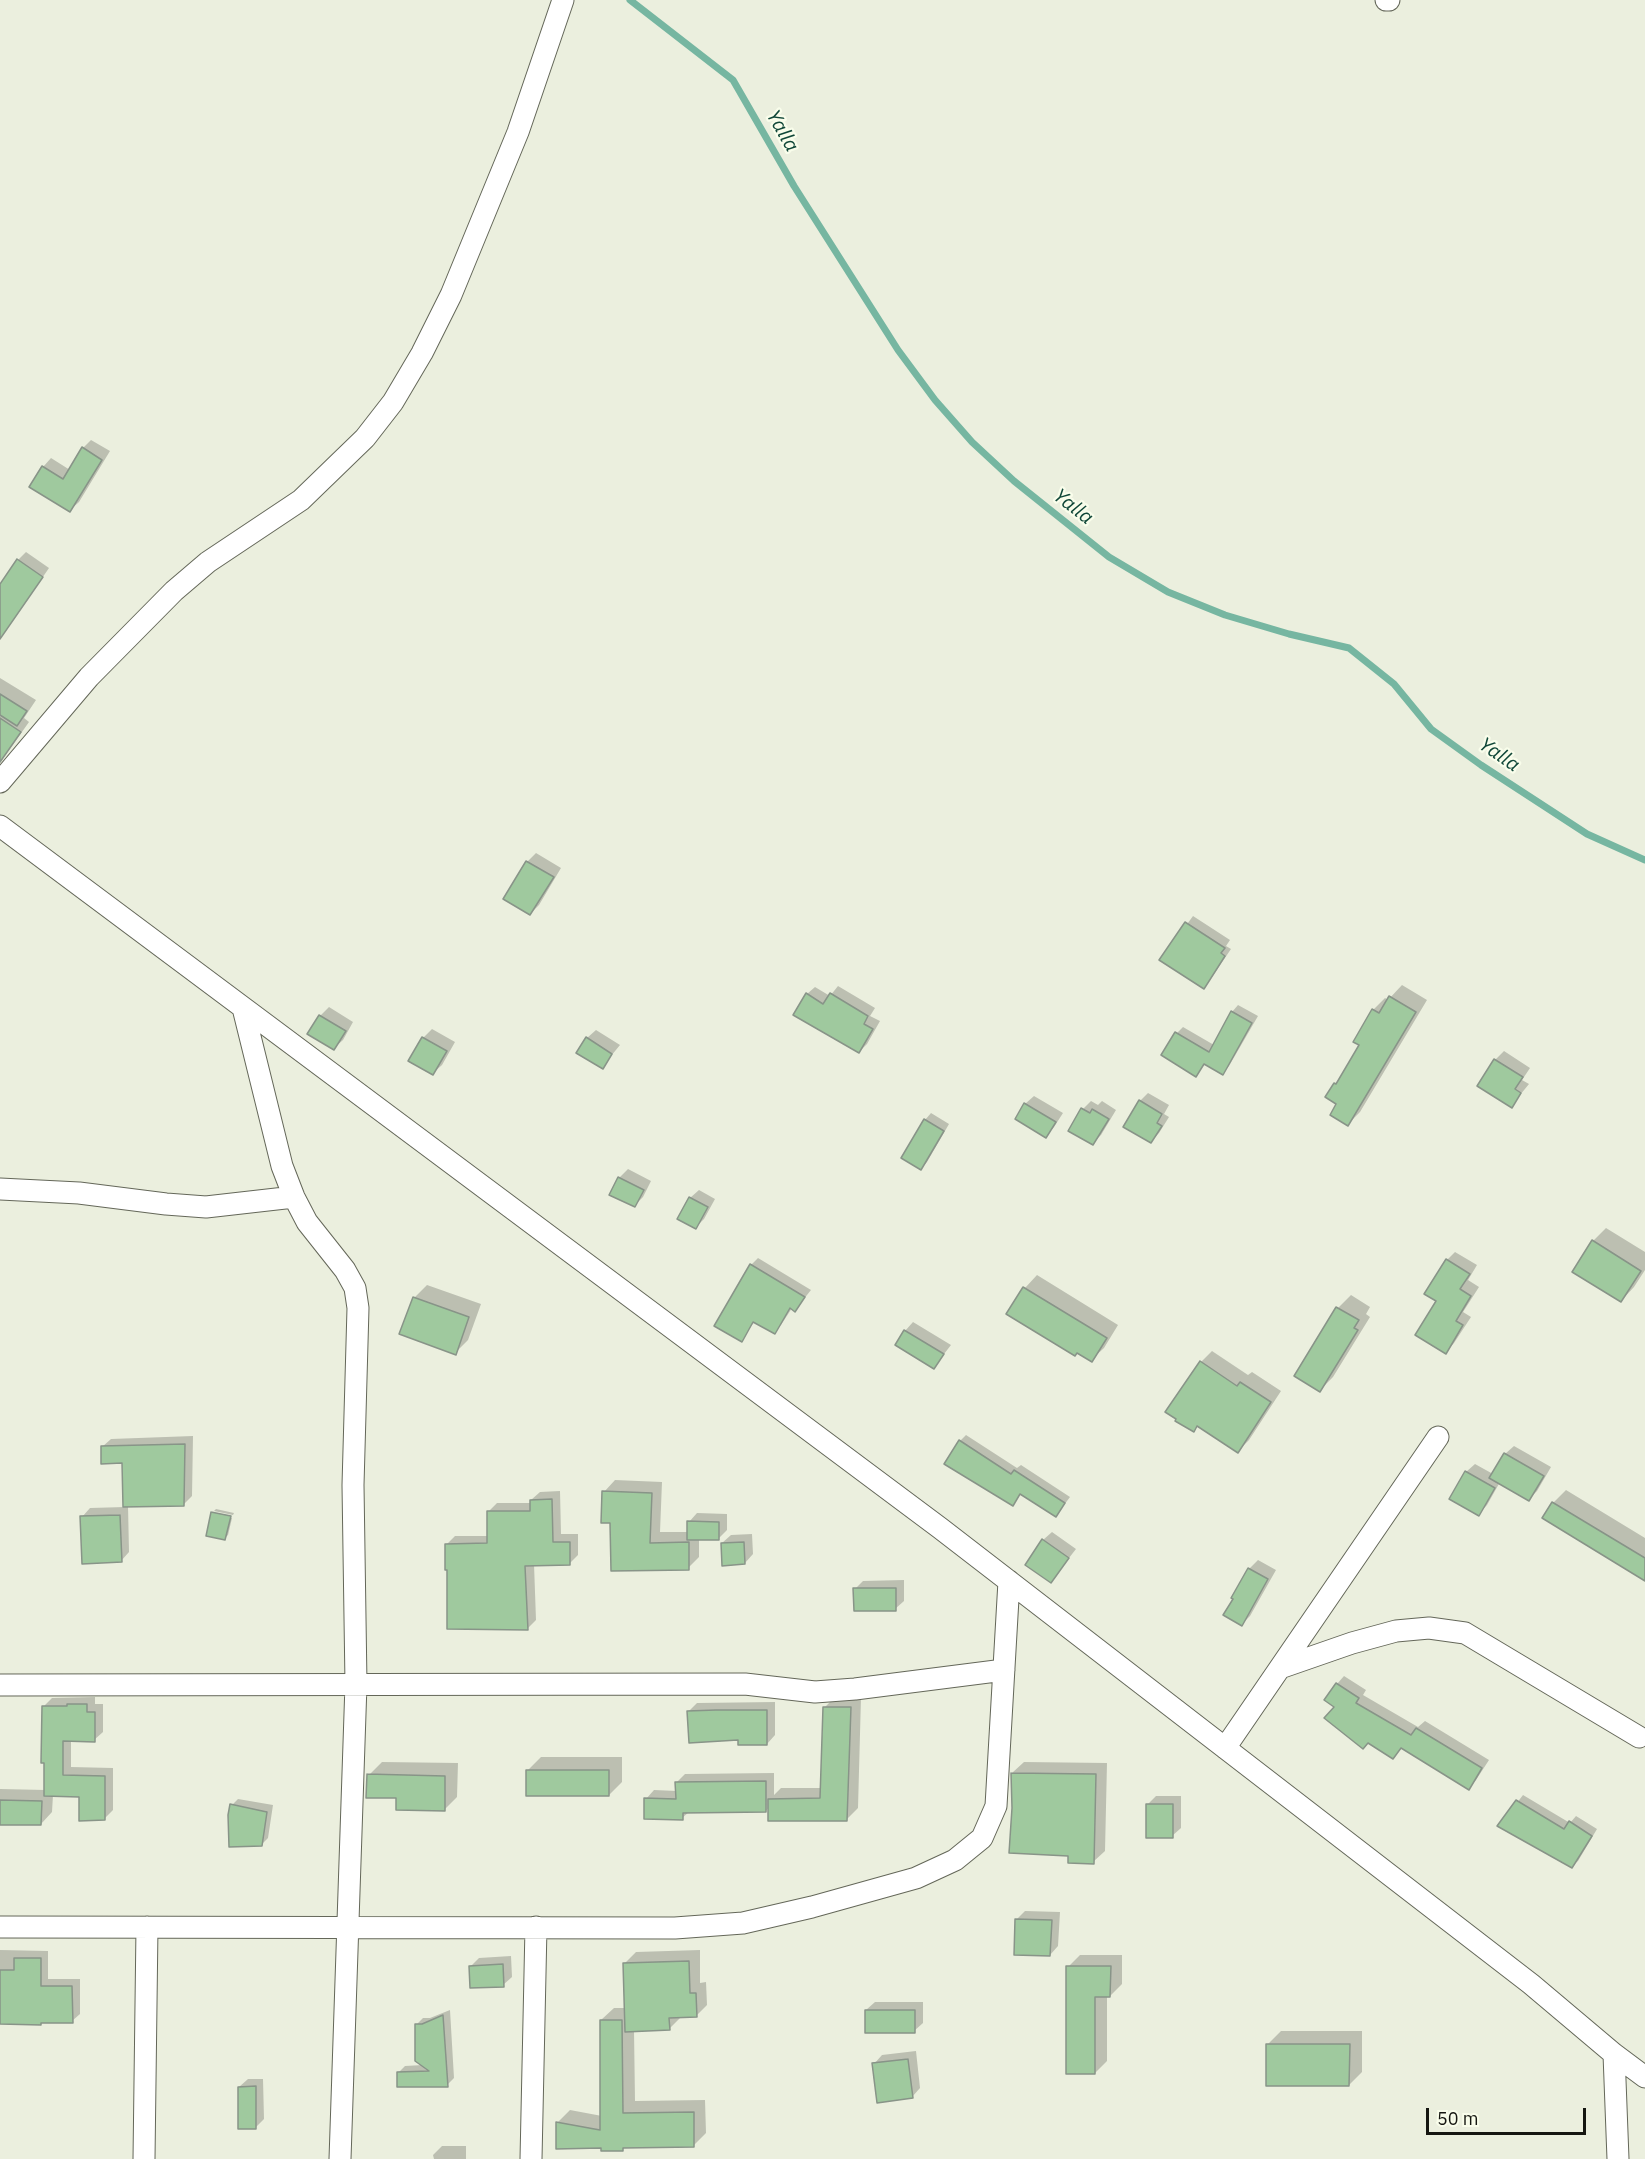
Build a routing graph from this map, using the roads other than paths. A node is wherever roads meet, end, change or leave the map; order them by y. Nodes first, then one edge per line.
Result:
1 (562, 0) edge
2 (0, 782) edge
3 (0, 826) edge
4 (243, 1008) junction
5 (0, 1189) edge
6 (294, 1197) junction
7 (1438, 1437) dead end
8 (1009, 1581) junction
9 (1280, 1668) junction
10 (1004, 1670) junction
11 (356, 1684) junction
12 (0, 1685) edge
13 (1639, 1737) dead end
14 (1225, 1748) junction
15 (147, 1927) junction
16 (347, 1927) junction
17 (536, 1927) junction
18 (0, 1928) edge
19 (1614, 2054) junction
20 (1645, 2077) edge
21 (144, 2159) edge
22 (340, 2159) edge
23 (531, 2159) edge
24 (1618, 2159) edge

1 - 2 street
3 - 4 street
4 - 6 street
4 - 8 street
5 - 6 street
6 - 11 street
7 - 9 street
8 - 10 street
8 - 14 street
9 - 13 street
9 - 14 street
10 - 11 street
10 - 17 street
11 - 12 street
11 - 16 street
14 - 19 street
15 - 16 street
15 - 18 street
15 - 21 street
16 - 17 street
16 - 22 street
17 - 23 street
19 - 20 street
19 - 24 street

